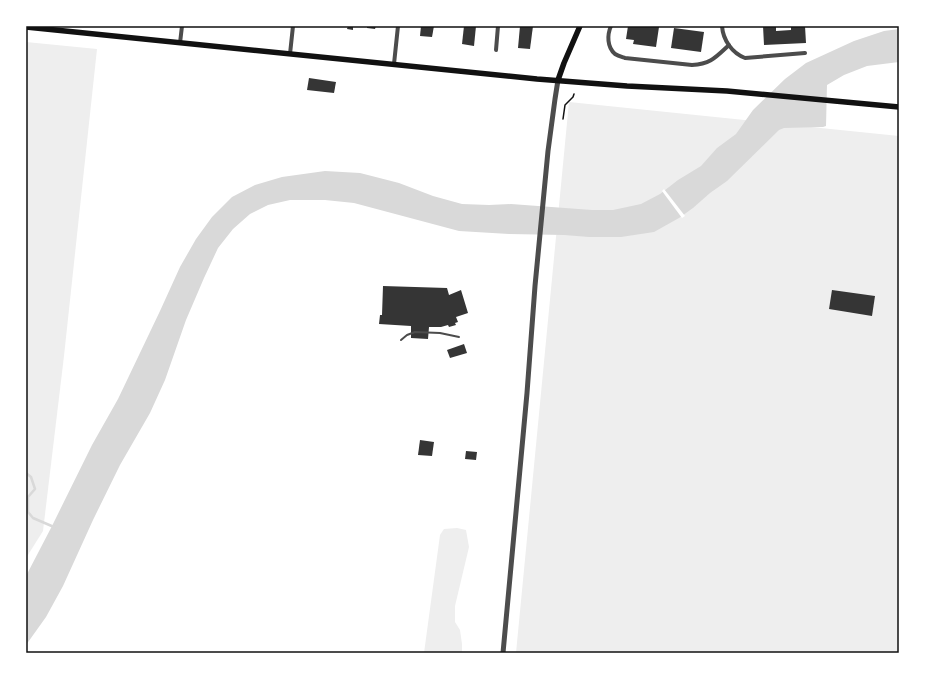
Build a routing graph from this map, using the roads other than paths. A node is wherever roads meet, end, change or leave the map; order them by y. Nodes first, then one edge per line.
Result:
1 (182, 26) edge
2 (293, 26) edge
3 (398, 26) edge
4 (498, 26) edge
5 (580, 26) edge
6 (611, 26) edge
7 (722, 26) edge
8 (26, 28) edge
9 (180, 43) junction
10 (729, 45) junction
11 (496, 50) dead end
12 (805, 52) dead end
13 (290, 54) junction
14 (394, 64) junction
15 (558, 80) junction
16 (899, 107) edge
17 (459, 337) dead end
18 (401, 340) dead end
19 (503, 653) edge

1 - 9 street
2 - 13 street
3 - 14 street
4 - 11 street
5 - 15 main road
6 - 10 street
7 - 10 street
8 - 9 main road
9 - 13 main road
10 - 12 street
13 - 14 main road
14 - 15 main road
15 - 16 main road
15 - 19 street
17 - 18 lane

